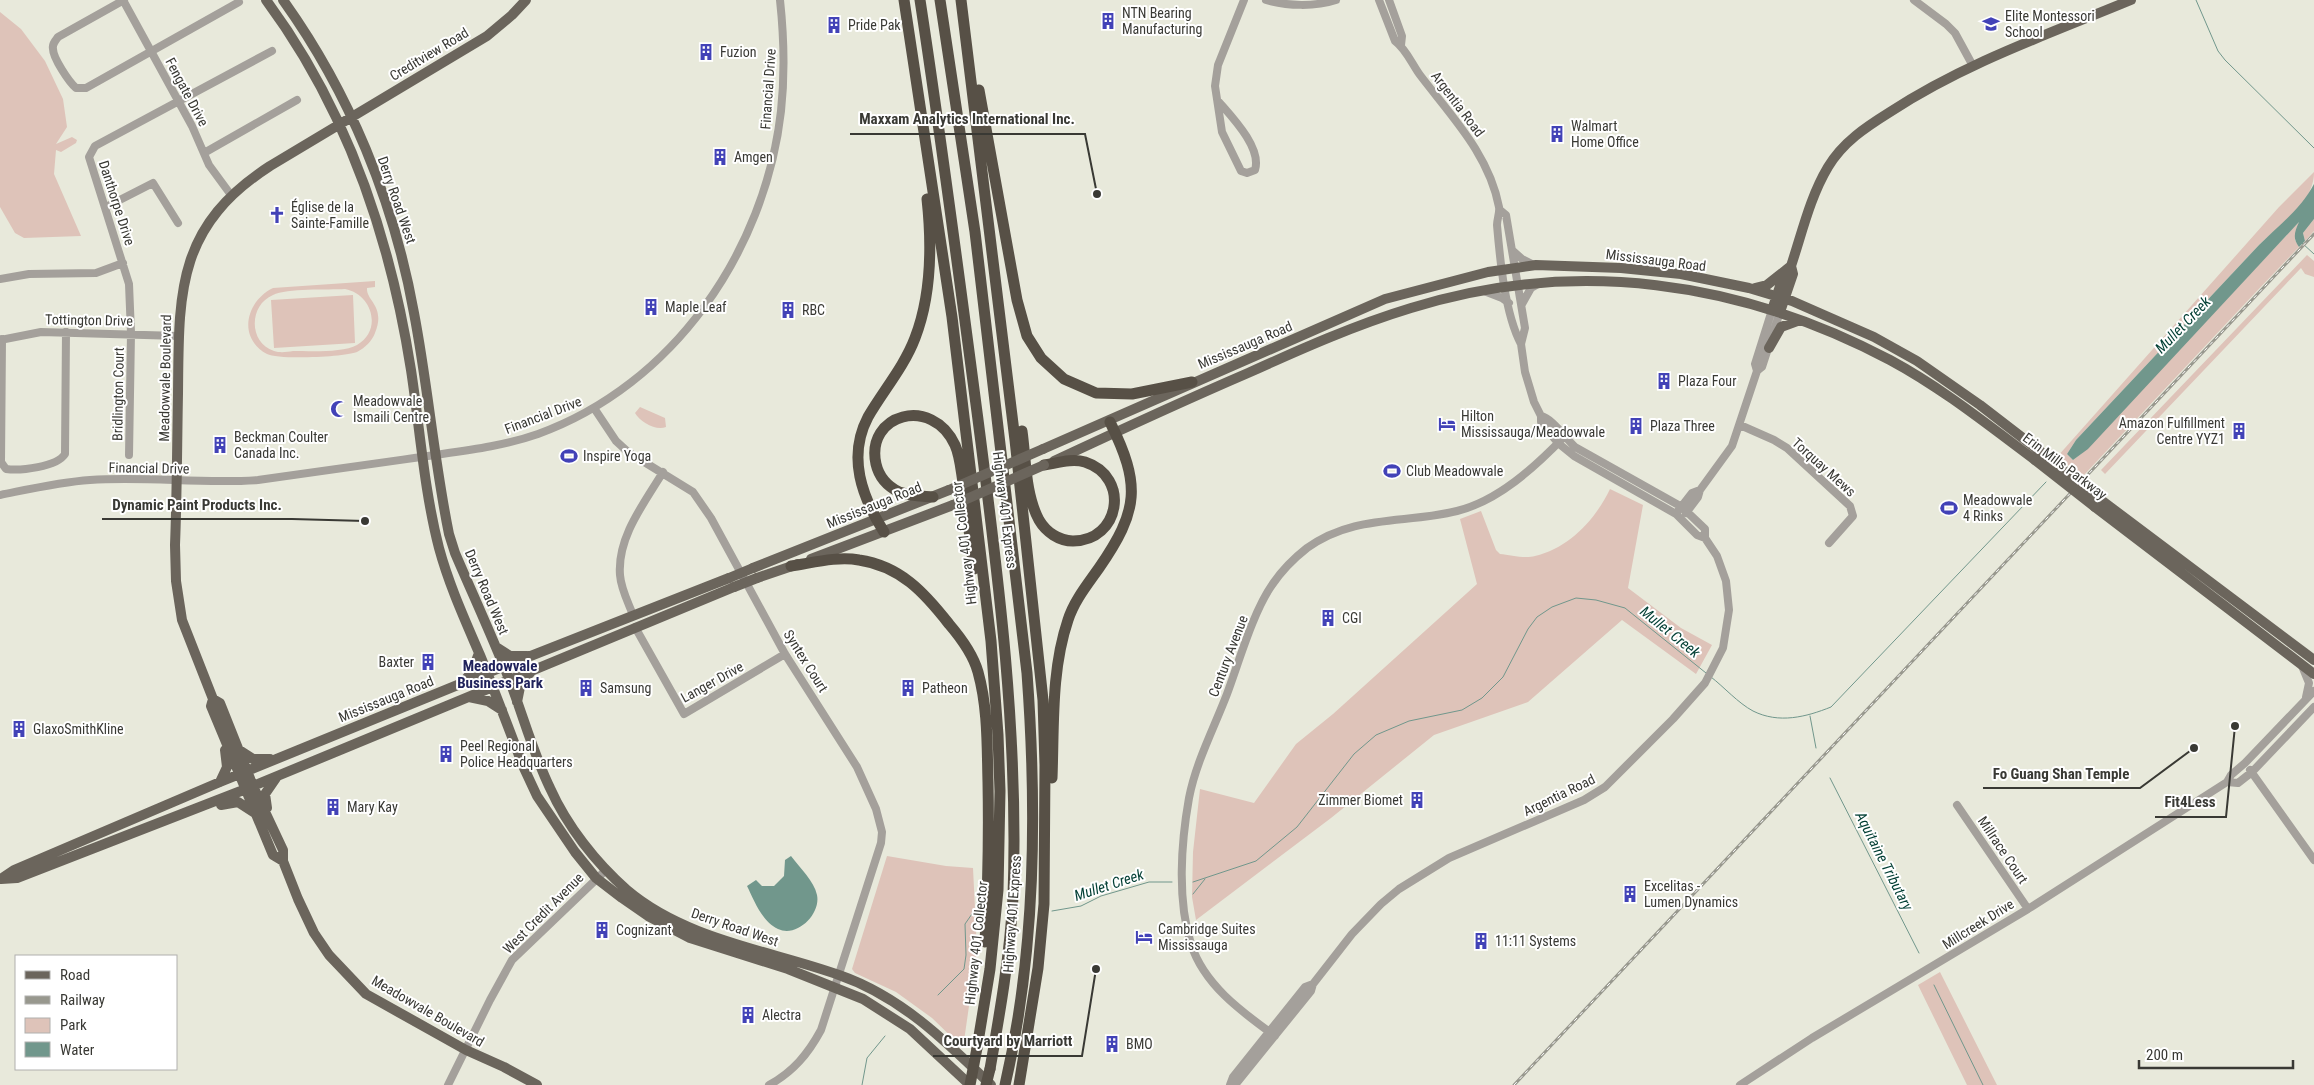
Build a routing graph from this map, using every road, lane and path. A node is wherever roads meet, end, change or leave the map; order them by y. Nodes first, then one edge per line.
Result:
1 (124, 0) edge
2 (266, 0) edge
3 (283, 0) edge
4 (526, 0) edge
5 (780, 0) edge
6 (904, 0) edge
7 (920, 0) edge
8 (940, 0) edge
9 (946, 0) edge
10 (963, 0) edge
11 (1244, 0) edge
12 (1266, 0) edge
13 (1336, 0) edge
14 (1379, 0) edge
15 (1389, 0) edge
16 (1914, 0) edge
17 (2131, 0) edge
18 (238, 2) dead end
19 (1317, 2) edge
20 (1401, 45) junction
21 (151, 51) junction
22 (272, 51) dead end
23 (1973, 66) junction
24 (916, 82) junction
25 (297, 100) dead end
26 (179, 102) junction
27 (1219, 102) junction
28 (957, 108) junction
29 (351, 117) junction
30 (341, 124) junction
31 (204, 152) junction
32 (231, 195) junction
33 (106, 207) junction
34 (1500, 210) junction
35 (178, 223) dead end
36 (1499, 251) junction
37 (1513, 251) junction
38 (123, 263) junction
39 (1536, 266) junction
40 (1516, 267) junction
41 (1788, 268) junction
42 (1502, 269) junction
43 (1488, 272) junction
44 (0, 279) edge
45 (995, 279) junction
46 (1538, 284) junction
47 (1518, 286) junction
48 (1506, 288) junction
49 (1749, 288) junction
50 (1484, 291) junction
51 (1781, 297) junction
52 (1509, 303) junction
53 (1521, 305) junction
54 (1776, 311) junction
55 (1800, 320) junction
56 (66, 332) junction
57 (131, 333) junction
58 (179, 336) junction
59 (1, 340) edge
60 (1521, 344) junction
61 (1769, 348) junction
62 (1757, 371) junction
63 (1192, 382) junction
64 (594, 408) junction
65 (1541, 416) junction
66 (1110, 422) junction
67 (1740, 425) junction
68 (1115, 432) junction
69 (1564, 437) junction
70 (1558, 443) junction
71 (129, 455) dead end
72 (436, 455) junction
73 (2038, 456) junction
74 (424, 457) junction
75 (1044, 465) junction
76 (663, 472) junction
77 (177, 481) junction
78 (0, 495) edge
79 (933, 497) junction
80 (2098, 503) junction
81 (1685, 509) junction
82 (1679, 517) junction
83 (876, 520) junction
84 (884, 532) junction
85 (1706, 538) junction
86 (1829, 544) dead end
87 (791, 566) junction
88 (732, 583) junction
89 (634, 615) junction
90 (635, 627) junction
91 (496, 647) junction
92 (478, 653) junction
93 (785, 654) junction
94 (531, 656) junction
95 (2312, 657) edge
96 (543, 665) junction
97 (2302, 666) junction
98 (503, 667) junction
99 (487, 673) junction
100 (2314, 674) edge
101 (509, 679) junction
102 (461, 684) junction
103 (493, 687) junction
104 (2314, 691) edge
105 (468, 696) junction
106 (213, 699) junction
107 (2303, 702) junction
108 (517, 703) junction
109 (996, 708) junction
110 (2313, 708) edge
111 (502, 710) junction
112 (2289, 717) junction
113 (2298, 725) junction
114 (225, 738) junction
115 (238, 750) junction
116 (274, 760) junction
117 (2245, 763) junction
118 (2252, 772) junction
119 (244, 773) junction
120 (278, 776) junction
121 (220, 782) junction
122 (2227, 782) junction
123 (250, 788) junction
124 (210, 803) junction
125 (1957, 805) dead end
126 (256, 814) junction
127 (267, 816) junction
128 (2314, 860) edge
129 (283, 861) junction
130 (1045, 862) junction
131 (606, 870) junction
132 (596, 878) junction
133 (1, 879) edge
134 (2028, 908) junction
135 (840, 975) junction
136 (835, 987) junction
137 (983, 1016) junction
138 (1273, 1034) junction
139 (466, 1050) junction
140 (448, 1085) edge
141 (537, 1085) edge
142 (769, 1085) edge
143 (970, 1085) edge
144 (986, 1085) edge
145 (991, 1085) edge
146 (1005, 1085) edge
147 (1020, 1085) edge
148 (1230, 1085) edge
149 (1235, 1085) edge
150 (1740, 1085) edge

1 - 21 street, Fengate Drive
1 - 21 street
2 - 30 main road, Derry Road West
3 - 29 main road, Derry Road West
4 - 29 main road, Creditview Road
5 - 64 street, Financial Drive
6 - 24 highway, Highway 401 Collector
7 - 144 highway, Highway 401 Express, bridge
8 - 28 highway, Highway 401 Express
9 - 28 highway
10 - 45 highway
10 - 63 highway
11 - 27 street
12 - 19 street
13 - 19 street
14 - 20 street, Argentia Road
15 - 20 street, Argentia Road
16 - 23 street
17 - 23 main road
18 - 21 street
20 - 34 street, Argentia Road
21 - 26 street, Fengate Drive
22 - 26 street, Danthorpe Drive
23 - 41 main road
24 - 83 highway
24 - 109 highway, Highway 401 Collector
25 - 31 street
26 - 31 street, Fengate Drive
26 - 33 street, Danthorpe Drive
27 - 27 street
28 - 146 highway, Highway 401 Express
29 - 30 main road, Creditview Road
29 - 72 main road, Derry Road West
30 - 32 main road, Meadowvale Boulevard
30 - 74 main road, Derry Road West
31 - 32 street, Fengate Drive
32 - 58 main road, Meadowvale Boulevard
33 - 35 street
33 - 38 street, Danthorpe Drive
34 - 36 street, Argentia Road
34 - 37 street, Argentia Road
36 - 42 street, Argentia Road
36 - 43 street
37 - 39 street
37 - 40 street, Argentia Road
38 - 44 street
38 - 57 street, Danthorpe Drive
39 - 40 main road, Mississauga Road
39 - 49 main road, Mississauga Road
40 - 42 main road, Mississauga Road
40 - 47 street, Argentia Road
41 - 49 main road
41 - 51 main road
42 - 43 main road, Mississauga Road
42 - 48 street, Argentia Road
43 - 63 main road, Mississauga Road
45 - 75 highway
45 - 130 highway
46 - 47 main road, Mississauga Road
46 - 53 street
46 - 54 main road, Mississauga Road
47 - 48 main road, Mississauga Road
47 - 53 street, Argentia Road
48 - 50 main road, Mississauga Road
48 - 52 street, Argentia Road
49 - 51 main road, Mississauga Road
50 - 52 street
50 - 68 main road, Mississauga Road
51 - 54 main road
51 - 73 main road, Erin Mills Parkway
52 - 60 street, Argentia Road
53 - 60 street, Argentia Road
54 - 55 main road, Erin Mills Parkway
54 - 61 street
54 - 62 street
55 - 61 main road
55 - 73 main road, Erin Mills Parkway
56 - 57 street, Tottington Drive
56 - 59 street, Tottington Drive
56 - 59 street
57 - 58 street, Tottington Drive
57 - 71 street, Bridlington Court
58 - 77 main road, Meadowvale Boulevard
60 - 65 street, Argentia Road
61 - 62 street
62 - 67 street
63 - 66 main road, Mississauga Road
64 - 72 street, Financial Drive
64 - 76 street, Syntex Court
65 - 69 street, Argentia Road
65 - 70 street, Argentia Road
66 - 68 highway
66 - 79 main road, Mississauga Road, bridge
67 - 81 street
67 - 86 street, Torquay Mews
68 - 75 main road, Mississauga Road
68 - 130 highway
69 - 70 street, Century Avenue
69 - 81 street, Argentia Road
70 - 82 street, Argentia Road
70 - 138 street, Century Avenue
72 - 74 street, Financial Drive
72 - 91 main road, Derry Road West
73 - 80 main road, Erin Mills Parkway, bridge
74 - 77 street, Financial Drive
74 - 92 main road, Derry Road West
75 - 84 main road, Mississauga Road, bridge
76 - 89 street
76 - 93 street, Syntex Court
77 - 78 street, Financial Drive
77 - 106 main road, Meadowvale Boulevard
79 - 83 main road, Mississauga Road
79 - 109 highway
80 - 95 main road, Erin Mills Parkway
80 - 97 main road, Erin Mills Parkway
81 - 82 street
81 - 85 street, Argentia Road
82 - 85 street, Argentia Road
83 - 84 highway
83 - 88 main road, Mississauga Road, bridge
84 - 87 main road, Mississauga Road
85 - 138 street, Argentia Road
87 - 88 main road, Mississauga Road, bridge
87 - 137 highway
88 - 89 main road, Mississauga Road
88 - 90 main road, Mississauga Road
89 - 94 main road, Mississauga Road
90 - 93 street, Langer Drive
90 - 96 main road, Mississauga Road
91 - 94 main road
91 - 98 main road, Derry Road West
92 - 99 main road, Derry Road West
92 - 102 main road
93 - 135 street, Syntex Court
94 - 98 main road, Mississauga Road
96 - 101 main road, Mississauga Road
96 - 108 main road
97 - 100 main road, Erin Mills Parkway
97 - 107 street
98 - 99 main road, Mississauga Road
98 - 101 main road, Derry Road West
99 - 102 main road, Mississauga Road
99 - 103 main road, Derry Road West
101 - 103 main road, Mississauga Road
101 - 108 main road, Derry Road West
102 - 116 main road, Mississauga Road
103 - 105 main road, Mississauga Road
103 - 111 main road, Derry Road West
104 - 107 street, Millcreek Drive
105 - 111 main road
105 - 120 main road, Mississauga Road
106 - 114 main road, Meadowvale Boulevard
106 - 115 main road, Meadowvale Boulevard
107 - 112 street, Millcreek Drive
108 - 131 main road, Derry Road West
109 - 137 highway, Highway 401 Collector
110 - 113 street, Millcreek Drive
111 - 132 main road, Derry Road West
112 - 113 street
112 - 117 street, Millcreek Drive
113 - 118 street, Millcreek Drive
114 - 119 main road, Meadowvale Boulevard
114 - 121 main road
115 - 116 main road
115 - 119 main road, Meadowvale Boulevard
116 - 119 main road, Mississauga Road
117 - 118 street
117 - 122 street, Millcreek Drive
118 - 122 street, Millcreek Drive
118 - 128 street
119 - 121 main road, Mississauga Road
119 - 123 main road, Meadowvale Boulevard
120 - 123 main road, Mississauga Road
120 - 127 main road
121 - 133 main road, Mississauga Road
122 - 134 street, Millcreek Drive
123 - 124 main road, Mississauga Road
123 - 126 main road, Meadowvale Boulevard
123 - 127 main road, Meadowvale Boulevard
124 - 126 main road
124 - 133 main road, Mississauga Road
125 - 134 street, Millrace Court
126 - 129 main road, Meadowvale Boulevard
127 - 129 main road, Meadowvale Boulevard
129 - 139 main road, Meadowvale Boulevard
130 - 147 highway
131 - 132 street, West Credit Avenue
131 - 135 main road, Derry Road West
132 - 136 main road, Derry Road West
132 - 139 street, West Credit Avenue
134 - 150 street, Millcreek Drive
135 - 136 street, Syntex Court
135 - 145 main road, Derry Road West
136 - 142 street, Syntex Court
136 - 143 main road, Derry Road West
137 - 143 highway, Highway 401 Collector, bridge
138 - 148 street, Argentia Road
138 - 149 street, Argentia Road
139 - 140 street, West Credit Avenue
139 - 141 main road, Meadowvale Boulevard

